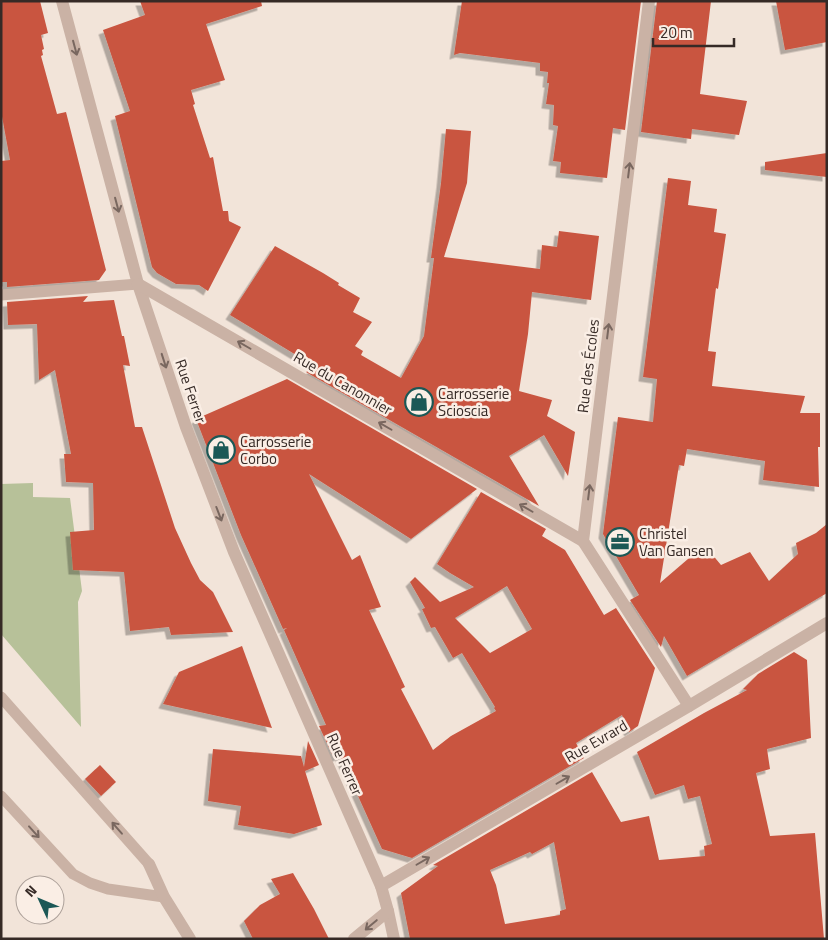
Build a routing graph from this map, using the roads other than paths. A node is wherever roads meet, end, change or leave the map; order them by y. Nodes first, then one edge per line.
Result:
1 (62, 1) edge
2 (649, 1) edge
3 (138, 284) junction
4 (1, 295) edge
5 (584, 540) junction
6 (827, 623) edge
7 (1, 697) edge
8 (689, 706) junction
9 (1, 796) edge
10 (149, 864) joint
11 (381, 886) junction
12 (164, 897) junction
13 (388, 911) junction
14 (190, 939) edge
15 (354, 939) edge
16 (394, 939) edge

1 -> 3 street, Rue Ferrer
5 -> 2 street, Rue des Écoles
3 - 4 lane
5 -> 3 street, Rue du Canonnier
3 -> 11 street, Rue Ferrer
5 - 8 street
6 - 8 street, Rue Evrard
10 -> 7 lane
11 -> 8 street, Rue Evrard
9 -> 12 lane
10 - 12 street
11 - 13 street, Rue Ferrer
12 - 14 street
13 -> 15 street
13 - 16 street, Rue Ferrer

